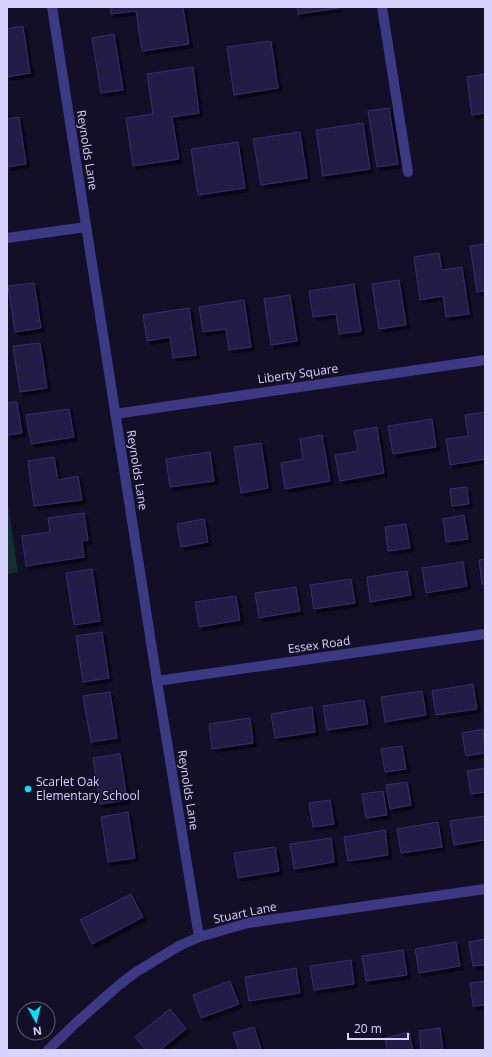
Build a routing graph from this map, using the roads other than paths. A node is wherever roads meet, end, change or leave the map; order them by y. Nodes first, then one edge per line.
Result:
1 (52, 7) edge
2 (382, 7) edge
3 (408, 172) dead end
4 (86, 227) junction
5 (7, 238) edge
6 (485, 360) edge
7 (115, 414) junction
8 (485, 634) edge
9 (157, 681) junction
10 (485, 889) edge
11 (199, 937) junction
12 (48, 1050) edge

1 - 4 street, Reynolds Lane
2 - 3 street
4 - 5 street
4 - 7 street, Reynolds Lane
6 - 7 street, Liberty Square
7 - 9 street, Reynolds Lane
8 - 9 street, Essex Road
9 - 11 street, Reynolds Lane
10 - 11 street, Stuart Lane
11 - 12 street, Stuart Lane

